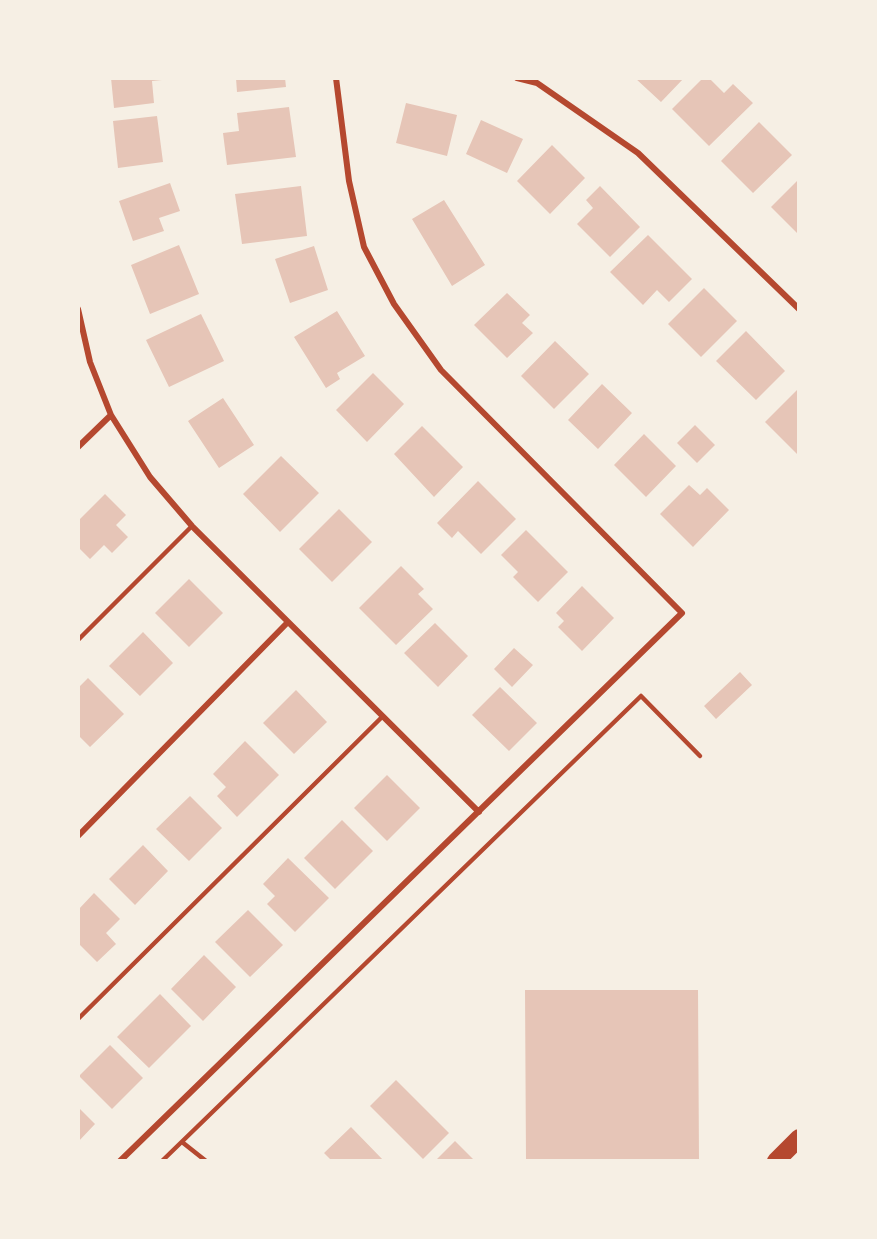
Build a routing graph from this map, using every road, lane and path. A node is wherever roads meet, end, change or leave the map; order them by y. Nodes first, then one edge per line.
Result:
1 (336, 78) edge
2 (517, 78) edge
3 (78, 309) edge
4 (799, 309) edge
5 (111, 415) junction
6 (78, 447) edge
7 (192, 526) junction
8 (288, 622) junction
9 (78, 640) edge
10 (382, 717) junction
11 (700, 756) dead end
12 (479, 812) junction
13 (78, 836) edge
14 (78, 1019) edge
15 (799, 1138) edge
16 (182, 1142) junction
17 (120, 1161) edge
18 (162, 1161) edge
19 (206, 1161) edge
20 (776, 1161) edge

1 - 12 street
2 - 4 street
3 - 5 street
5 - 6 street
5 - 7 street
7 - 8 street
7 - 9 lane
8 - 10 street
8 - 13 street
10 - 12 street
10 - 14 lane
11 - 16 lane
12 - 17 street
15 - 20 highway
16 - 18 lane
16 - 19 lane

